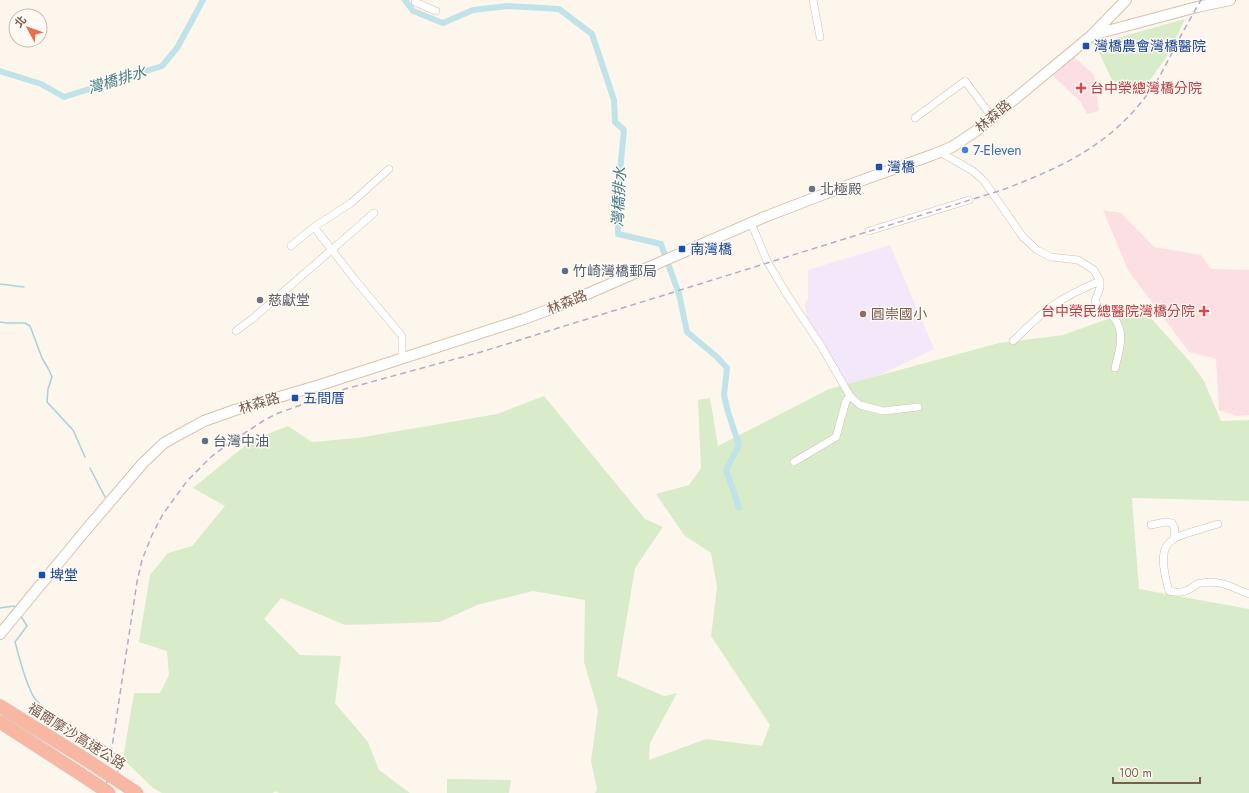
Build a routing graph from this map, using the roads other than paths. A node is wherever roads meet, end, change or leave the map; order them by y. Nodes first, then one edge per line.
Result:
1 (415, 0) edge
2 (813, 0) edge
3 (1126, 0) edge
4 (1230, 0) edge
5 (436, 10) dead end
6 (1090, 36) junction
7 (820, 37) dead end
8 (992, 117) junction
9 (915, 118) dead end
10 (940, 152) junction
11 (389, 169) dead end
12 (969, 200) dead end
13 (374, 213) dead end
14 (750, 223) junction
15 (314, 227) junction
16 (869, 231) dead end
17 (291, 246) dead end
18 (332, 249) junction
19 (1100, 281) junction
20 (236, 331) dead end
21 (1013, 341) dead end
22 (402, 358) junction
23 (1116, 368) dead end
24 (850, 396) junction
25 (918, 407) dead end
26 (794, 462) dead end
27 (1218, 524) dead end
28 (1151, 525) dead end
29 (1174, 538) junction
30 (1249, 594) edge
31 (0, 634) edge
32 (0, 706) edge
33 (0, 722) edge
34 (109, 793) edge
35 (137, 793) edge

1 - 5 street
2 - 7 street
3 - 6 main road, 林森路
4 - 6 main road
6 - 8 main road, 林森路
8 - 9 street
8 - 10 main road, 林森路
10 - 14 main road, 林森路
10 - 19 street
11 - 15 street
12 - 16 street
13 - 18 street
14 - 22 main road, 林森路
14 - 24 street
15 - 17 street
15 - 18 street
18 - 20 street
18 - 22 street
19 - 21 street
19 - 23 street
22 - 31 main road, 林森路
24 - 25 street
24 - 26 street
27 - 29 street
28 - 29 street
29 - 30 street
32 - 35 highway, 福爾摩沙高速公路, bridge
33 - 34 highway, 福爾摩沙高速公路, bridge

